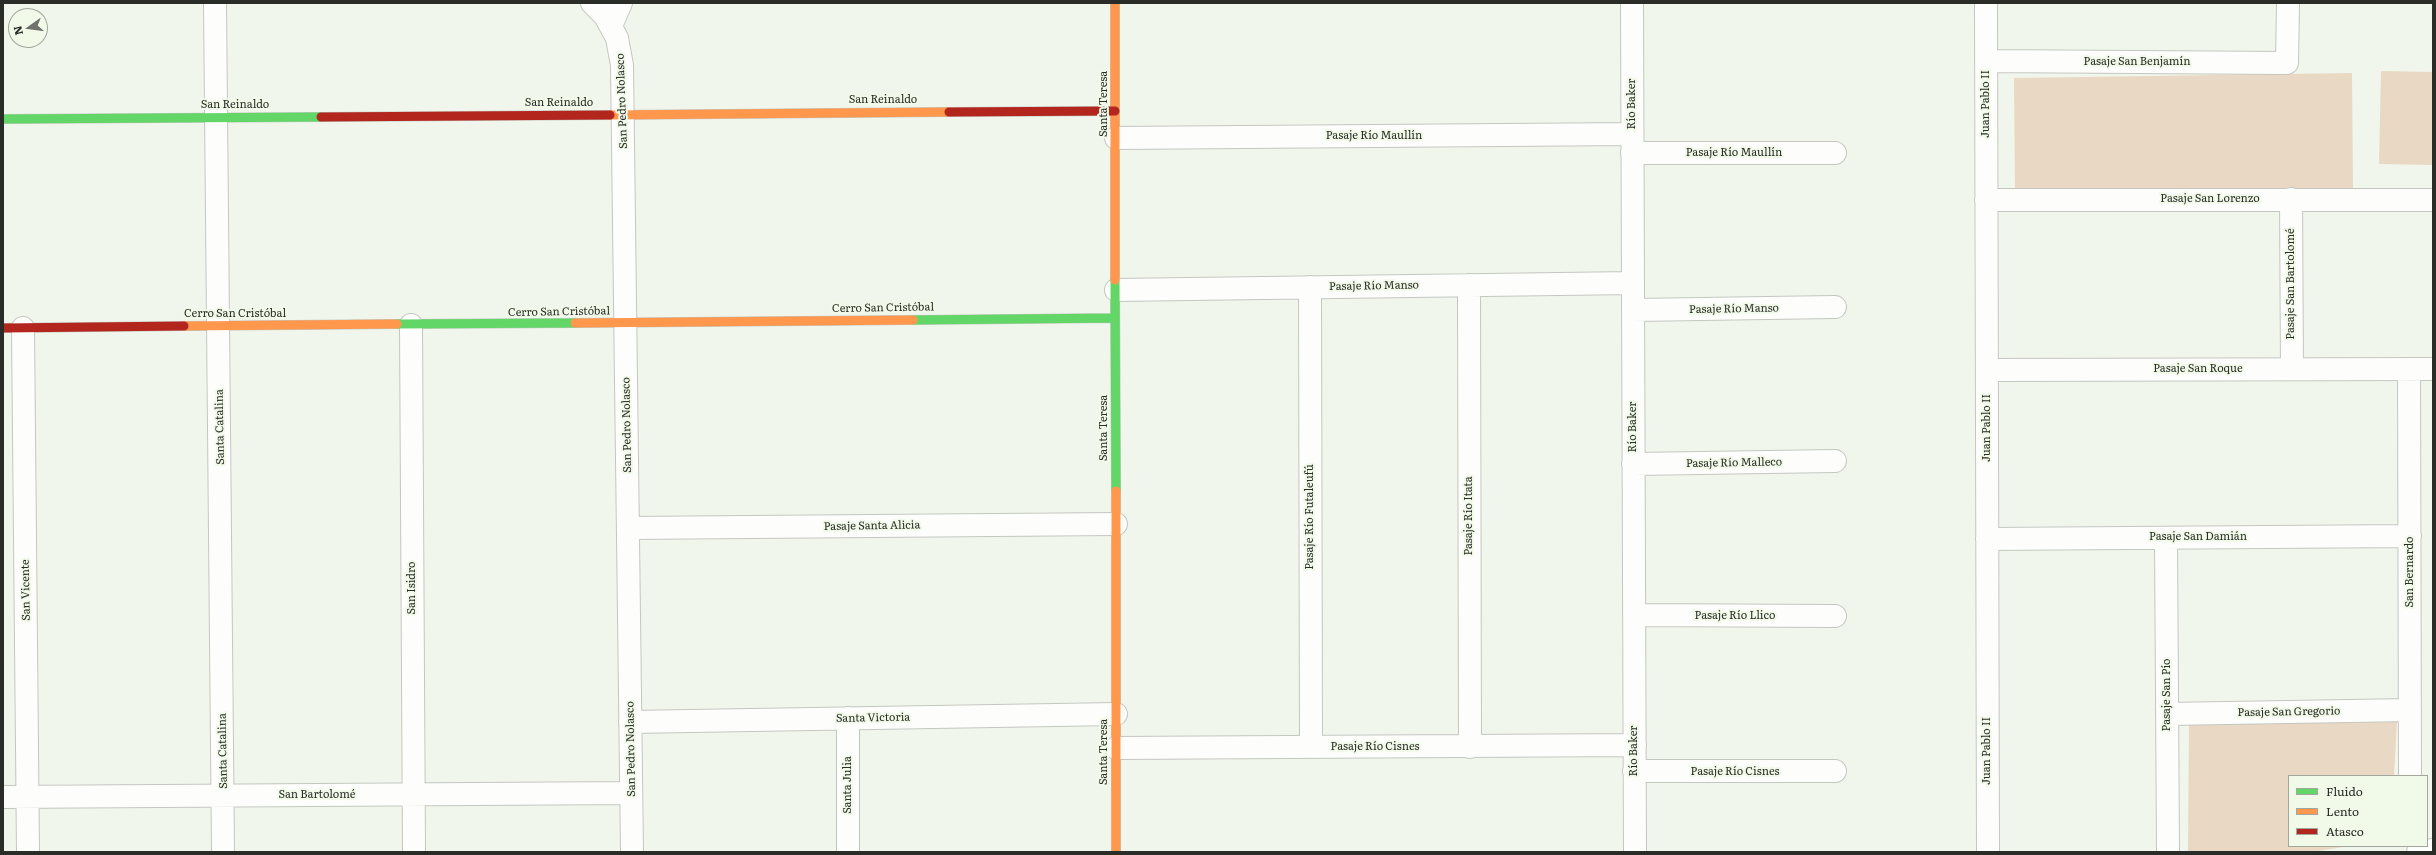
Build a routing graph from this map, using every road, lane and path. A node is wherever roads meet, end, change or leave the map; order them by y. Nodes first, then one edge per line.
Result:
1 (215, 3) edge
2 (592, 3) edge
3 (621, 3) edge
4 (1116, 3) edge
5 (1632, 3) edge
6 (1986, 3) edge
7 (2288, 3) edge
8 (611, 26) junction
9 (1986, 62) junction
10 (1115, 111) junction
11 (623, 114) junction
12 (216, 117) junction
13 (3, 119) edge
14 (1116, 138) junction
15 (1632, 144) junction
16 (1835, 153) dead end
17 (2291, 199) junction
18 (1986, 200) junction
19 (2433, 200) edge
20 (1633, 283) junction
21 (1469, 285) junction
22 (1310, 287) junction
23 (1116, 290) junction
24 (1835, 307) dead end
25 (1633, 310) junction
26 (1116, 318) junction
27 (625, 323) junction
28 (411, 325) junction
29 (219, 326) junction
30 (13, 328) edge
31 (2292, 369) junction
32 (2409, 369) junction
33 (2433, 369) edge
34 (1987, 370) junction
35 (1835, 461) dead end
36 (1633, 464) junction
37 (1116, 524) junction
38 (628, 528) junction
39 (2410, 536) junction
40 (2166, 538) junction
41 (1987, 539) junction
42 (1634, 615) junction
43 (1835, 616) dead end
44 (2410, 710) junction
45 (1116, 714) junction
46 (2167, 714) junction
47 (848, 718) junction
48 (630, 722) junction
49 (1634, 745) junction
50 (1311, 747) junction
51 (1470, 747) junction
52 (1116, 748) junction
53 (1634, 771) junction
54 (1835, 771) dead end
55 (2410, 775) edge
56 (631, 793) junction
57 (414, 795) junction
58 (223, 796) junction
59 (3, 797) edge
60 (28, 797) junction
61 (2433, 850) edge
62 (28, 852) edge
63 (224, 852) edge
64 (414, 852) edge
65 (632, 852) edge
66 (848, 852) edge
67 (1116, 852) edge
68 (1634, 852) edge
69 (1988, 852) edge
70 (2168, 852) edge
71 (2418, 852) edge

1 - 12 street, Santa Catalina
2 - 8 street, San Pedro Nolasco
3 - 8 street
4 - 10 street, Santa Teresa
5 - 15 street, Río Baker
6 - 9 street, Juan Pablo II
7 - 9 street, Pasaje San Benjamín
8 - 11 street, San Pedro Nolasco
9 - 18 street, Juan Pablo II
10 - 11 street, San Reinaldo
10 - 14 street, Santa Teresa
11 - 12 street, San Reinaldo
11 - 27 street, San Pedro Nolasco
12 - 13 street, San Reinaldo
12 - 29 street, Santa Catalina
14 - 15 street, Pasaje Río Maullín
14 - 23 street, Santa Teresa
15 - 16 street, Pasaje Río Maullín
15 - 20 street, Río Baker
17 - 18 street, Pasaje San Lorenzo
17 - 19 street, Pasaje San Lorenzo
17 - 31 street, Pasaje San Bartolomé
18 - 34 street, Juan Pablo II
20 - 21 street, Pasaje Río Manso
20 - 25 street, Río Baker
21 - 22 street, Pasaje Río Manso
21 - 51 street, Pasaje Río Itata
22 - 23 street, Pasaje Río Manso
22 - 50 street, Pasaje Río Futaleufú
23 - 26 street, Santa Teresa
24 - 25 street, Pasaje Río Manso
25 - 36 street, Río Baker
26 - 27 street, Cerro San Cristóbal
26 - 37 street, Santa Teresa
27 - 28 street, Cerro San Cristóbal
27 - 38 street, San Pedro Nolasco
28 - 29 street, Cerro San Cristóbal
28 - 57 street, San Isidro
29 - 30 street, Cerro San Cristóbal
29 - 58 street, Santa Catalina
30 - 60 street, San Vicente
31 - 32 street, Pasaje San Roque
31 - 34 street, Pasaje San Roque
32 - 33 street, Pasaje San Roque
32 - 39 street, San Bernardo
34 - 41 street, Juan Pablo II
35 - 36 street, Pasaje Río Malleco
36 - 42 street, Río Baker
37 - 38 street, Pasaje Santa Alicia
37 - 45 street, Santa Teresa
38 - 48 street, San Pedro Nolasco
39 - 40 street, Pasaje San Damián
39 - 44 street, San Bernardo
40 - 41 street, Pasaje San Damián
40 - 46 street, Pasaje San Pío
41 - 69 street, Juan Pablo II
42 - 43 street, Pasaje Río Llico
42 - 49 street, Río Baker
44 - 46 street, Pasaje San Gregorio
44 - 55 street, San Bernardo
45 - 47 street, Santa Victoria
45 - 52 street, Santa Teresa
46 - 70 street, Pasaje San Pío
47 - 48 street, Santa Victoria
47 - 66 street, Santa Julia
48 - 56 street, San Pedro Nolasco
49 - 51 street, Pasaje Río Cisnes
49 - 53 street, Río Baker
50 - 51 street, Pasaje Río Cisnes
50 - 52 street, Pasaje Río Cisnes
52 - 67 street, Santa Teresa
53 - 54 street, Pasaje Río Cisnes
53 - 68 street, Río Baker
56 - 57 street, San Bartolomé
56 - 65 street, San Pedro Nolasco
57 - 58 street, San Bartolomé
57 - 64 street, San Isidro
58 - 60 street, San Bartolomé
58 - 63 street, Santa Catalina
59 - 60 street, San Bartolomé
60 - 62 street, San Vicente
61 - 71 street

